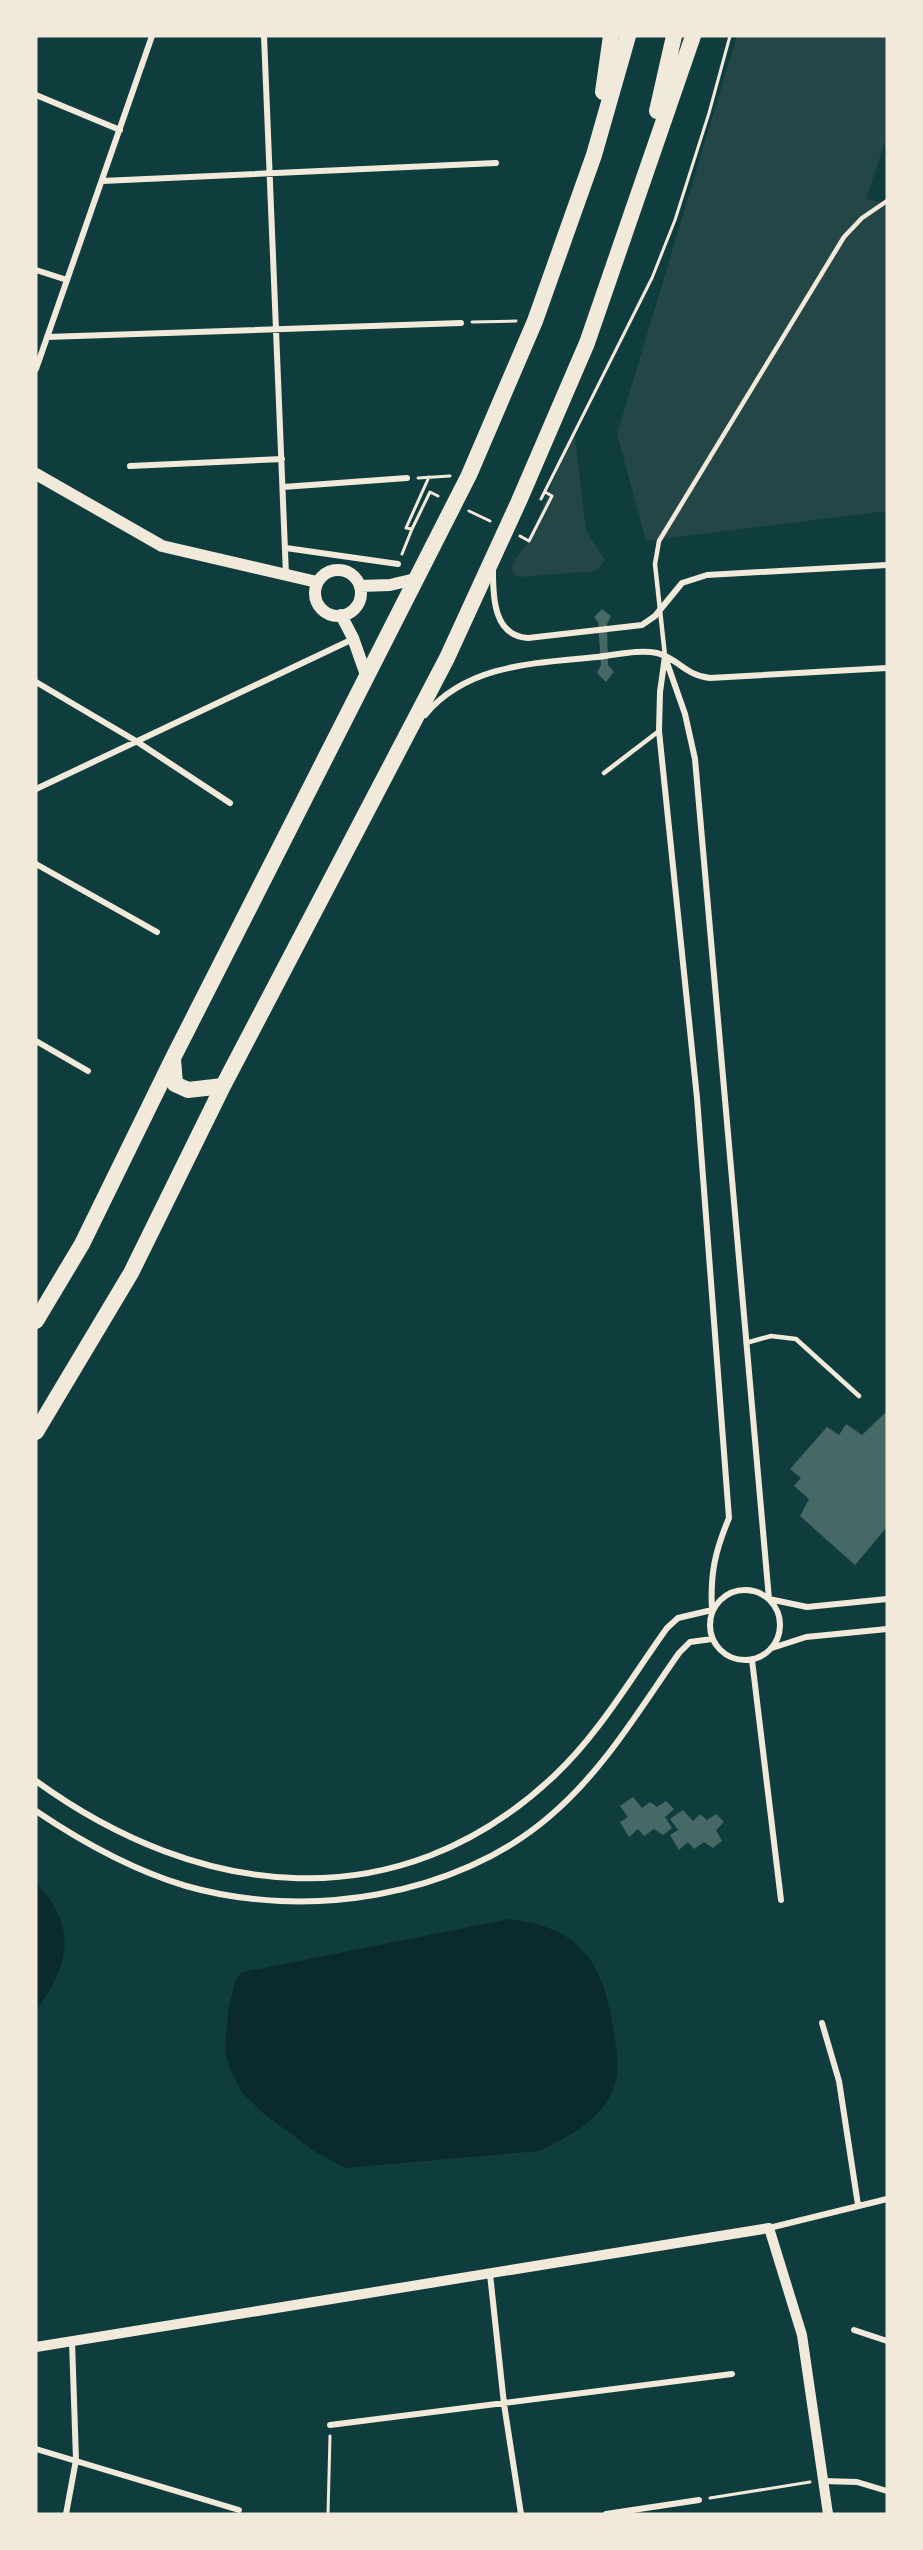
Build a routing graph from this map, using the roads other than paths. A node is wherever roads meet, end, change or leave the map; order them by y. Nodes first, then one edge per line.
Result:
1 (152, 36) edge
2 (264, 36) edge
3 (611, 36) edge
4 (628, 36) edge
5 (674, 36) edge
6 (693, 36) edge
7 (36, 95) edge
8 (120, 130) junction
9 (594, 155) junction
10 (496, 164) dead end
11 (270, 173) junction
12 (102, 181) junction
13 (638, 190) junction
14 (887, 201) edge
15 (36, 270) edge
16 (67, 280) junction
17 (461, 322) road end
18 (277, 329) junction
19 (47, 337) junction
20 (36, 369) edge
21 (282, 459) junction
22 (130, 466) dead end
23 (36, 474) edge
24 (407, 478) road end
25 (283, 487) junction
26 (286, 548) junction
27 (493, 559) junction
28 (398, 564) road end
29 (887, 565) edge
30 (286, 575) junction
31 (415, 579) junction
32 (317, 582) junction
33 (360, 586) junction
34 (660, 610) junction
35 (342, 615) junction
36 (353, 638) junction
37 (665, 656) junction
38 (887, 668) edge
39 (366, 675) junction
40 (36, 682) edge
41 (659, 731) junction
42 (136, 741) junction
43 (401, 747) junction
44 (604, 773) dead end
45 (36, 789) edge
46 (230, 803) dead end
47 (36, 864) edge
48 (157, 932) dead end
49 (36, 1041) edge
50 (173, 1058) junction
51 (88, 1071) dead end
52 (223, 1086) junction
53 (36, 1321) edge
54 (746, 1343) junction
55 (859, 1396) dead end
56 (36, 1432) edge
57 (769, 1599) junction
58 (887, 1599) edge
59 (712, 1610) junction
60 (887, 1629) edge
61 (712, 1639) junction
62 (772, 1648) junction
63 (752, 1660) junction
64 (36, 1781) edge
65 (36, 1812) edge
66 (781, 1900) dead end
67 (822, 2023) dead end
68 (887, 2199) edge
69 (858, 2205) junction
70 (768, 2228) junction
71 (490, 2274) junction
72 (854, 2330) dead end
73 (72, 2341) junction
74 (887, 2341) edge
75 (36, 2347) edge
76 (732, 2374) dead end
77 (504, 2404) junction
78 (330, 2425) road end
79 (36, 2449) edge
80 (76, 2460) junction
81 (821, 2481) junction
82 (887, 2491) edge
83 (699, 2500) road end
84 (239, 2510) dead end
85 (66, 2514) edge
86 (521, 2514) edge
87 (606, 2514) edge
88 (828, 2514) edge

1 - 8 street
2 - 11 street
3 - 9 highway
4 - 9 highway
5 - 13 highway
6 - 13 highway
7 - 8 street
8 - 12 street
9 - 31 highway
10 - 11 street
11 - 12 street
11 - 18 street
12 - 16 street
13 - 27 highway
14 - 34 lane
15 - 16 street
16 - 19 street
17 - 18 street
18 - 19 street
18 - 21 street
19 - 20 street
21 - 22 street
21 - 25 street
23 - 30 main road
24 - 25 street
25 - 26 street
26 - 28 street
26 - 30 street
27 - 34 street
27 - 43 highway
29 - 34 street
30 - 32 main road
31 - 33 main road
31 - 39 highway
32 - 33 main road
32 - 35 main road
33 - 35 main road
34 - 37 lane
35 - 36 main road
36 - 39 main road
36 - 42 street
37 - 38 street
37 - 41 street
37 - 43 street
37 - 54 street
39 - 50 highway
40 - 42 street
41 - 44 lane
41 - 59 street
42 - 45 street
42 - 46 street
43 - 52 highway
47 - 48 street
49 - 51 street
50 - 52 highway
50 - 53 highway
52 - 56 highway
54 - 55 lane
54 - 57 street
57 - 58 street
57 - 59 street
57 - 62 street
59 - 61 street
59 - 64 street
60 - 62 street
61 - 63 street
61 - 65 street
62 - 63 street
63 - 66 street
67 - 69 street
68 - 69 street
69 - 70 street
70 - 71 street
70 - 81 street
71 - 73 street
71 - 77 street
72 - 74 street
73 - 75 street
73 - 80 street
76 - 77 street
77 - 78 street
77 - 86 street
79 - 80 street
80 - 84 street
80 - 85 street
81 - 82 street
81 - 88 street
83 - 87 street

